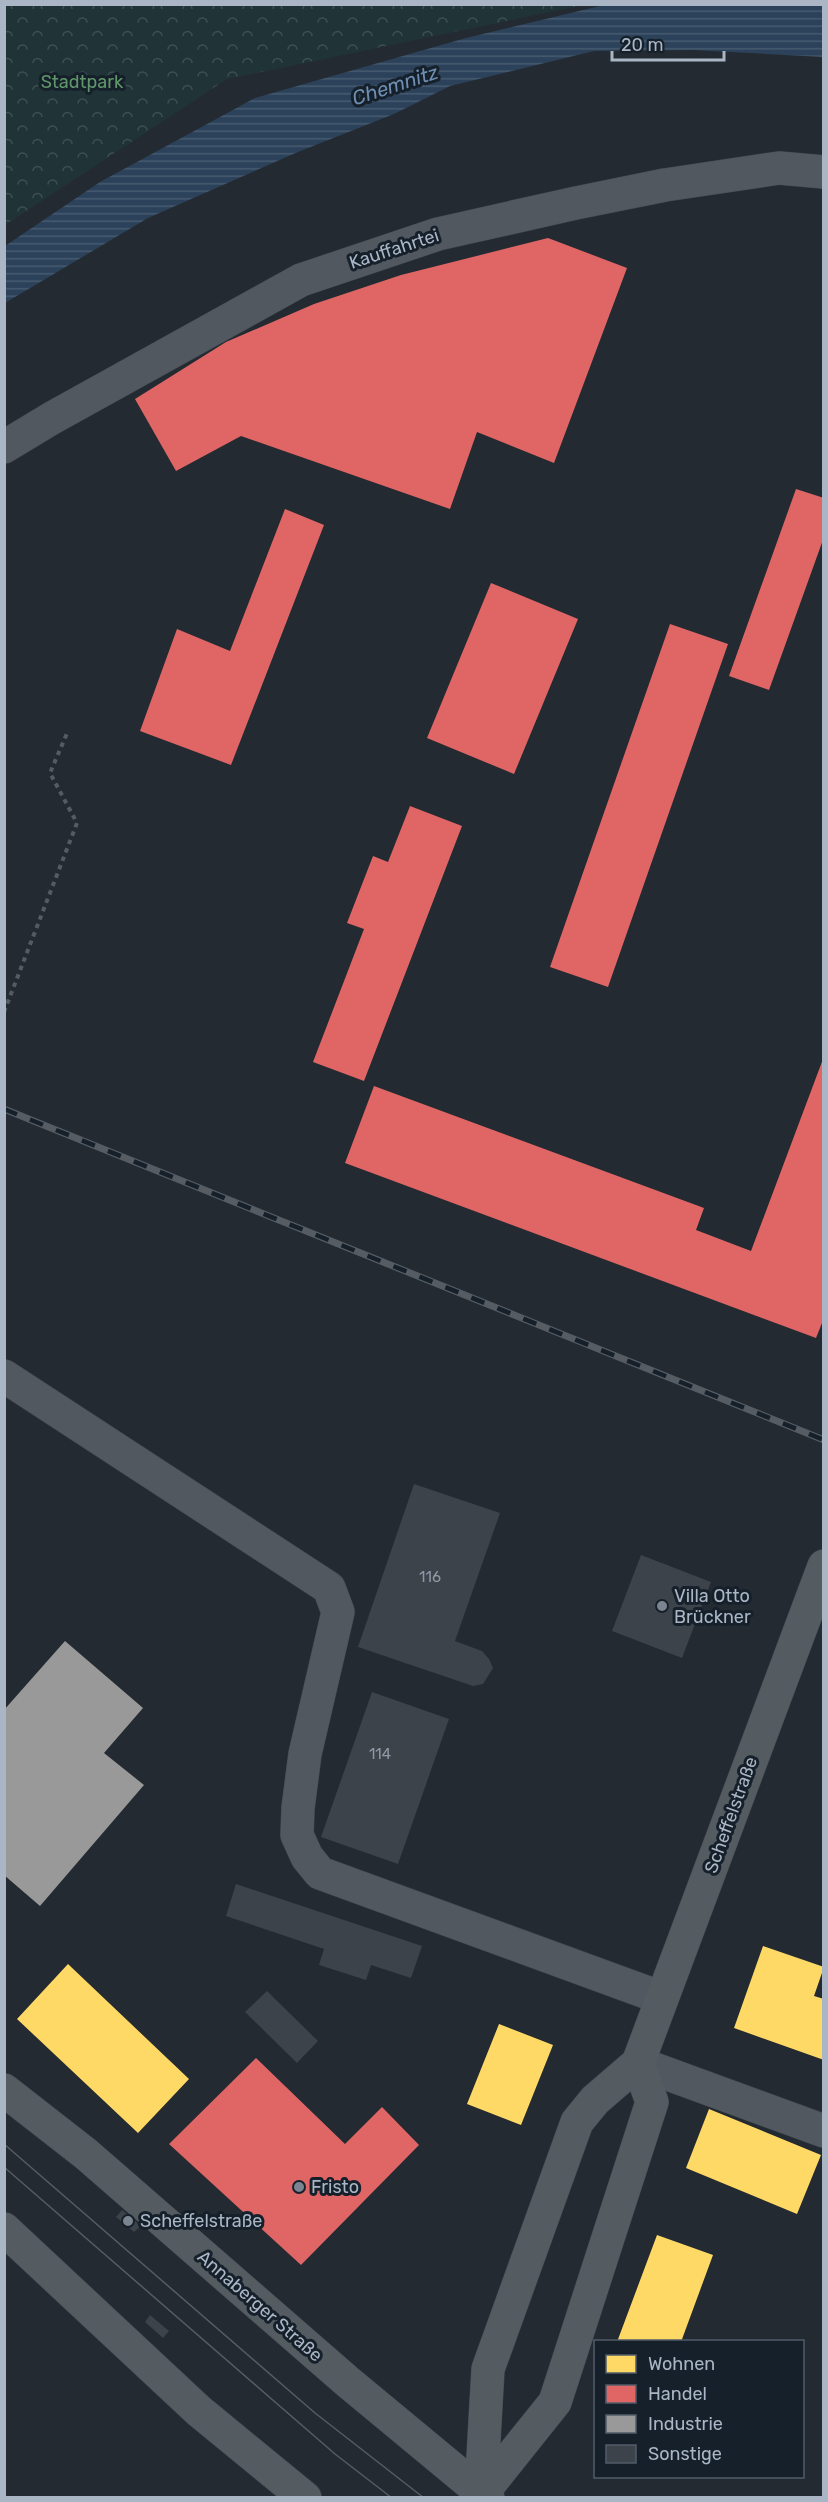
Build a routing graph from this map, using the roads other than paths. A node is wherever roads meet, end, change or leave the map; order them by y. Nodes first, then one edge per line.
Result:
1 (824, 171) edge
2 (4, 447) edge
3 (4, 1376) edge
4 (824, 1566) edge
5 (662, 1998) junction
6 (638, 2063) junction
7 (4, 2090) edge
8 (824, 2131) edge
9 (4, 2229) edge
10 (482, 2496) edge
11 (305, 2498) edge

1 - 2 street, Kauffahrtei
3 - 5 street
4 - 5 main road, Scheffelstraße
5 - 6 main road, Scheffelstraße
6 - 8 street
6 - 10 main road, Scheffelstraße
6 - 10 main road
7 - 10 main road, Annaberger Straße
9 - 11 main road

